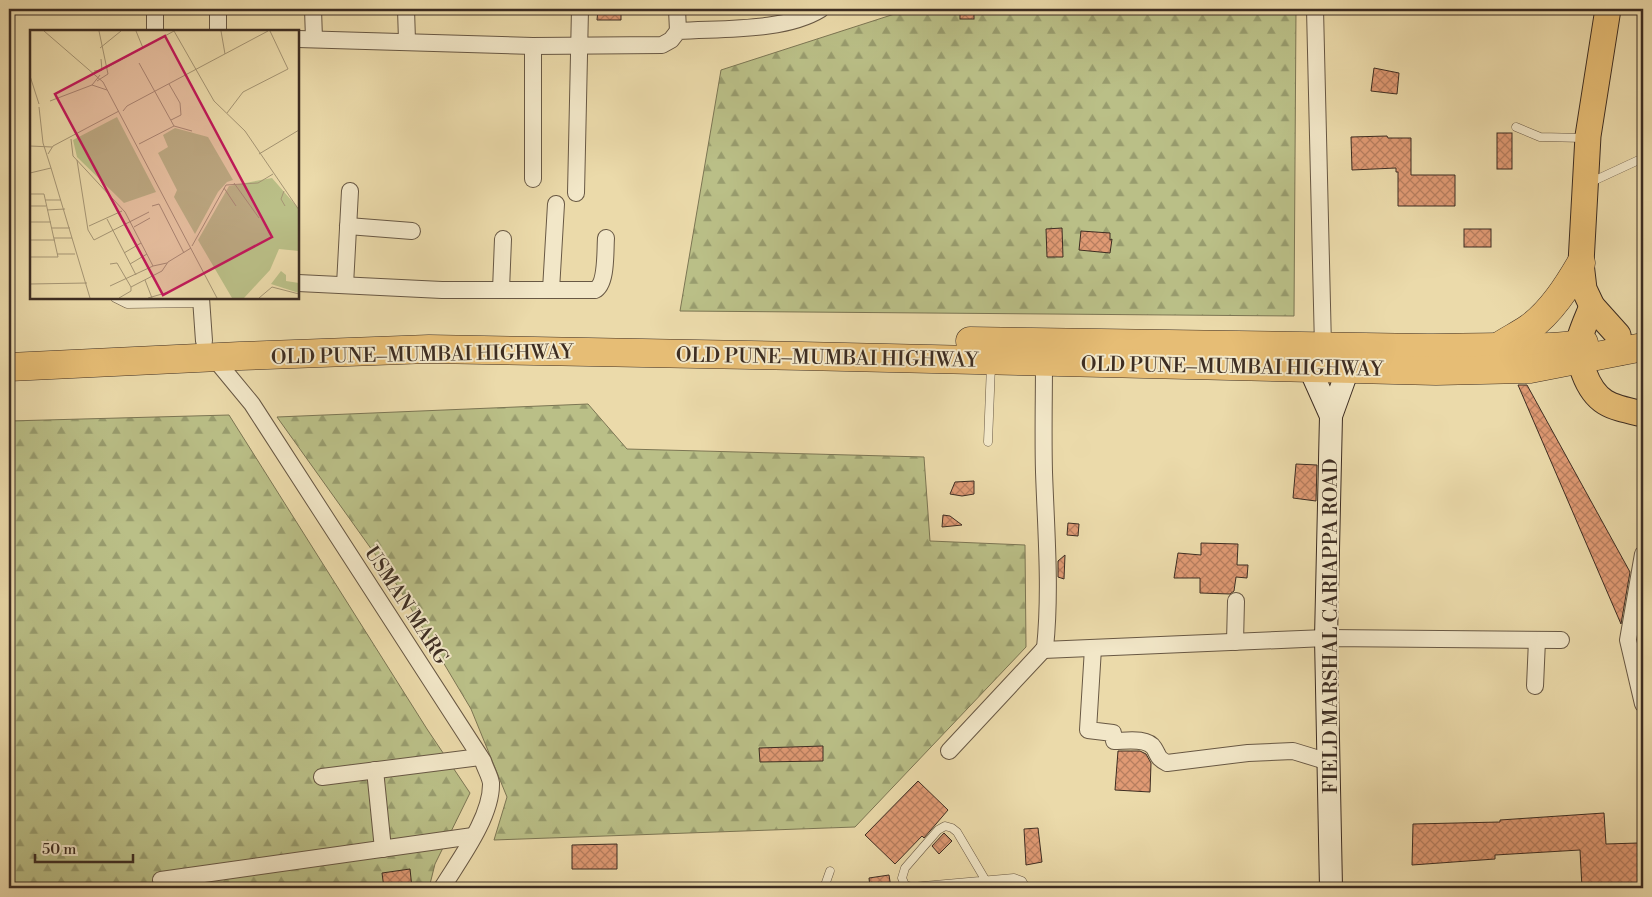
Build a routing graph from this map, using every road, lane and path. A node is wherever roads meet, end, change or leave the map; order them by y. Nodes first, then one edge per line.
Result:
1 (155, 9) edge
2 (218, 9) edge
3 (313, 9) edge
4 (406, 9) edge
5 (580, 9) edge
6 (677, 9) edge
7 (821, 9) edge
8 (1314, 9) edge
9 (1608, 9) edge
10 (156, 30) edge
11 (218, 30) edge
12 (678, 31) junction
13 (306, 39) edge
14 (406, 42) junction
15 (578, 45) junction
16 (533, 46) junction
17 (1516, 127) dead end
18 (1588, 137) junction
19 (1643, 158) edge
20 (533, 179) dead end
21 (1585, 185) junction
22 (350, 191) dead end
23 (576, 193) dead end
24 (556, 204) dead end
25 (348, 226) junction
26 (412, 231) dead end
27 (606, 238) dead end
28 (503, 239) dead end
29 (1581, 263) junction
30 (299, 283) edge
31 (345, 286) junction
32 (501, 290) junction
33 (551, 290) junction
34 (116, 299) edge
35 (201, 300) edge
36 (1592, 306) junction
37 (1631, 341) edge
38 (1498, 347) junction
39 (9, 350) edge
40 (209, 350) junction
41 (1579, 352) junction
42 (1317, 358) junction
43 (991, 360) junction
44 (1044, 362) junction
45 (9, 367) edge
46 (1348, 369) junction
47 (1643, 414) edge
48 (1331, 416) junction
49 (988, 442) dead end
50 (1643, 554) edge
51 (1236, 601) dead end
52 (1326, 638) junction
53 (1537, 640) junction
54 (1561, 640) dead end
55 (1235, 642) junction
56 (1093, 648) junction
57 (1043, 650) junction
58 (1535, 686) dead end
59 (1643, 704) edge
60 (949, 750) dead end
61 (480, 756) junction
62 (1329, 762) junction
63 (375, 770) junction
64 (322, 777) dead end
65 (473, 836) junction
66 (383, 849) junction
67 (830, 871) dead end
68 (161, 880) dead end
69 (986, 881) junction
70 (442, 888) edge
71 (824, 888) edge
72 (912, 888) edge
73 (1026, 888) edge
74 (1331, 888) edge

1 - 10 street
2 - 11 street
3 - 13 street
4 - 14 street
5 - 15 street
6 - 12 street
7 - 12 street
8 - 42 street
9 - 18 main road
12 - 15 street
13 - 14 street
14 - 16 street
15 - 16 street
15 - 23 street
16 - 20 street
17 - 18 lane
18 - 21 main road
19 - 21 lane
21 - 29 main road
22 - 25 street
24 - 33 street
25 - 26 street
25 - 31 street
27 - 33 street
28 - 32 street
29 - 36 main road
29 - 38 highway
30 - 31 street
31 - 32 street
32 - 33 street
34 - 35 lane
35 - 40 street
36 - 37 main road
36 - 41 main road
37 - 41 highway, OLD PUNE–MUMBAI HIGHWAY
38 - 41 highway, OLD PUNE–MUMBAI HIGHWAY
38 - 42 highway, OLD PUNE–MUMBAI HIGHWAY
39 - 40 highway, OLD PUNE–MUMBAI HIGHWAY
40 - 42 highway, OLD PUNE–MUMBAI HIGHWAY
40 - 43 highway, OLD PUNE–MUMBAI HIGHWAY
40 - 45 highway, OLD PUNE–MUMBAI HIGHWAY
40 - 61 street, USMAN MARG
41 - 46 highway, OLD PUNE–MUMBAI HIGHWAY
41 - 47 main road
42 - 44 highway, OLD PUNE–MUMBAI HIGHWAY
42 - 46 highway, OLD PUNE–MUMBAI HIGHWAY
42 - 48 street, FIELD MARSHAL CARIAPPA ROAD
43 - 44 highway, OLD PUNE–MUMBAI HIGHWAY
43 - 49 lane
44 - 57 street
46 - 48 street
48 - 52 street, FIELD MARSHAL CARIAPPA ROAD
50 - 59 street
51 - 55 street
52 - 53 street
52 - 55 street
52 - 62 street, FIELD MARSHAL CARIAPPA ROAD
53 - 54 street
53 - 58 street
55 - 56 street
56 - 57 street
56 - 62 street
57 - 60 street
61 - 63 street
61 - 65 street, USMAN MARG
62 - 74 street, FIELD MARSHAL CARIAPPA ROAD
63 - 64 street
63 - 66 street
65 - 66 street
65 - 70 street, USMAN MARG
66 - 68 street
67 - 71 lane
69 - 72 lane
69 - 72 lane
69 - 73 lane

